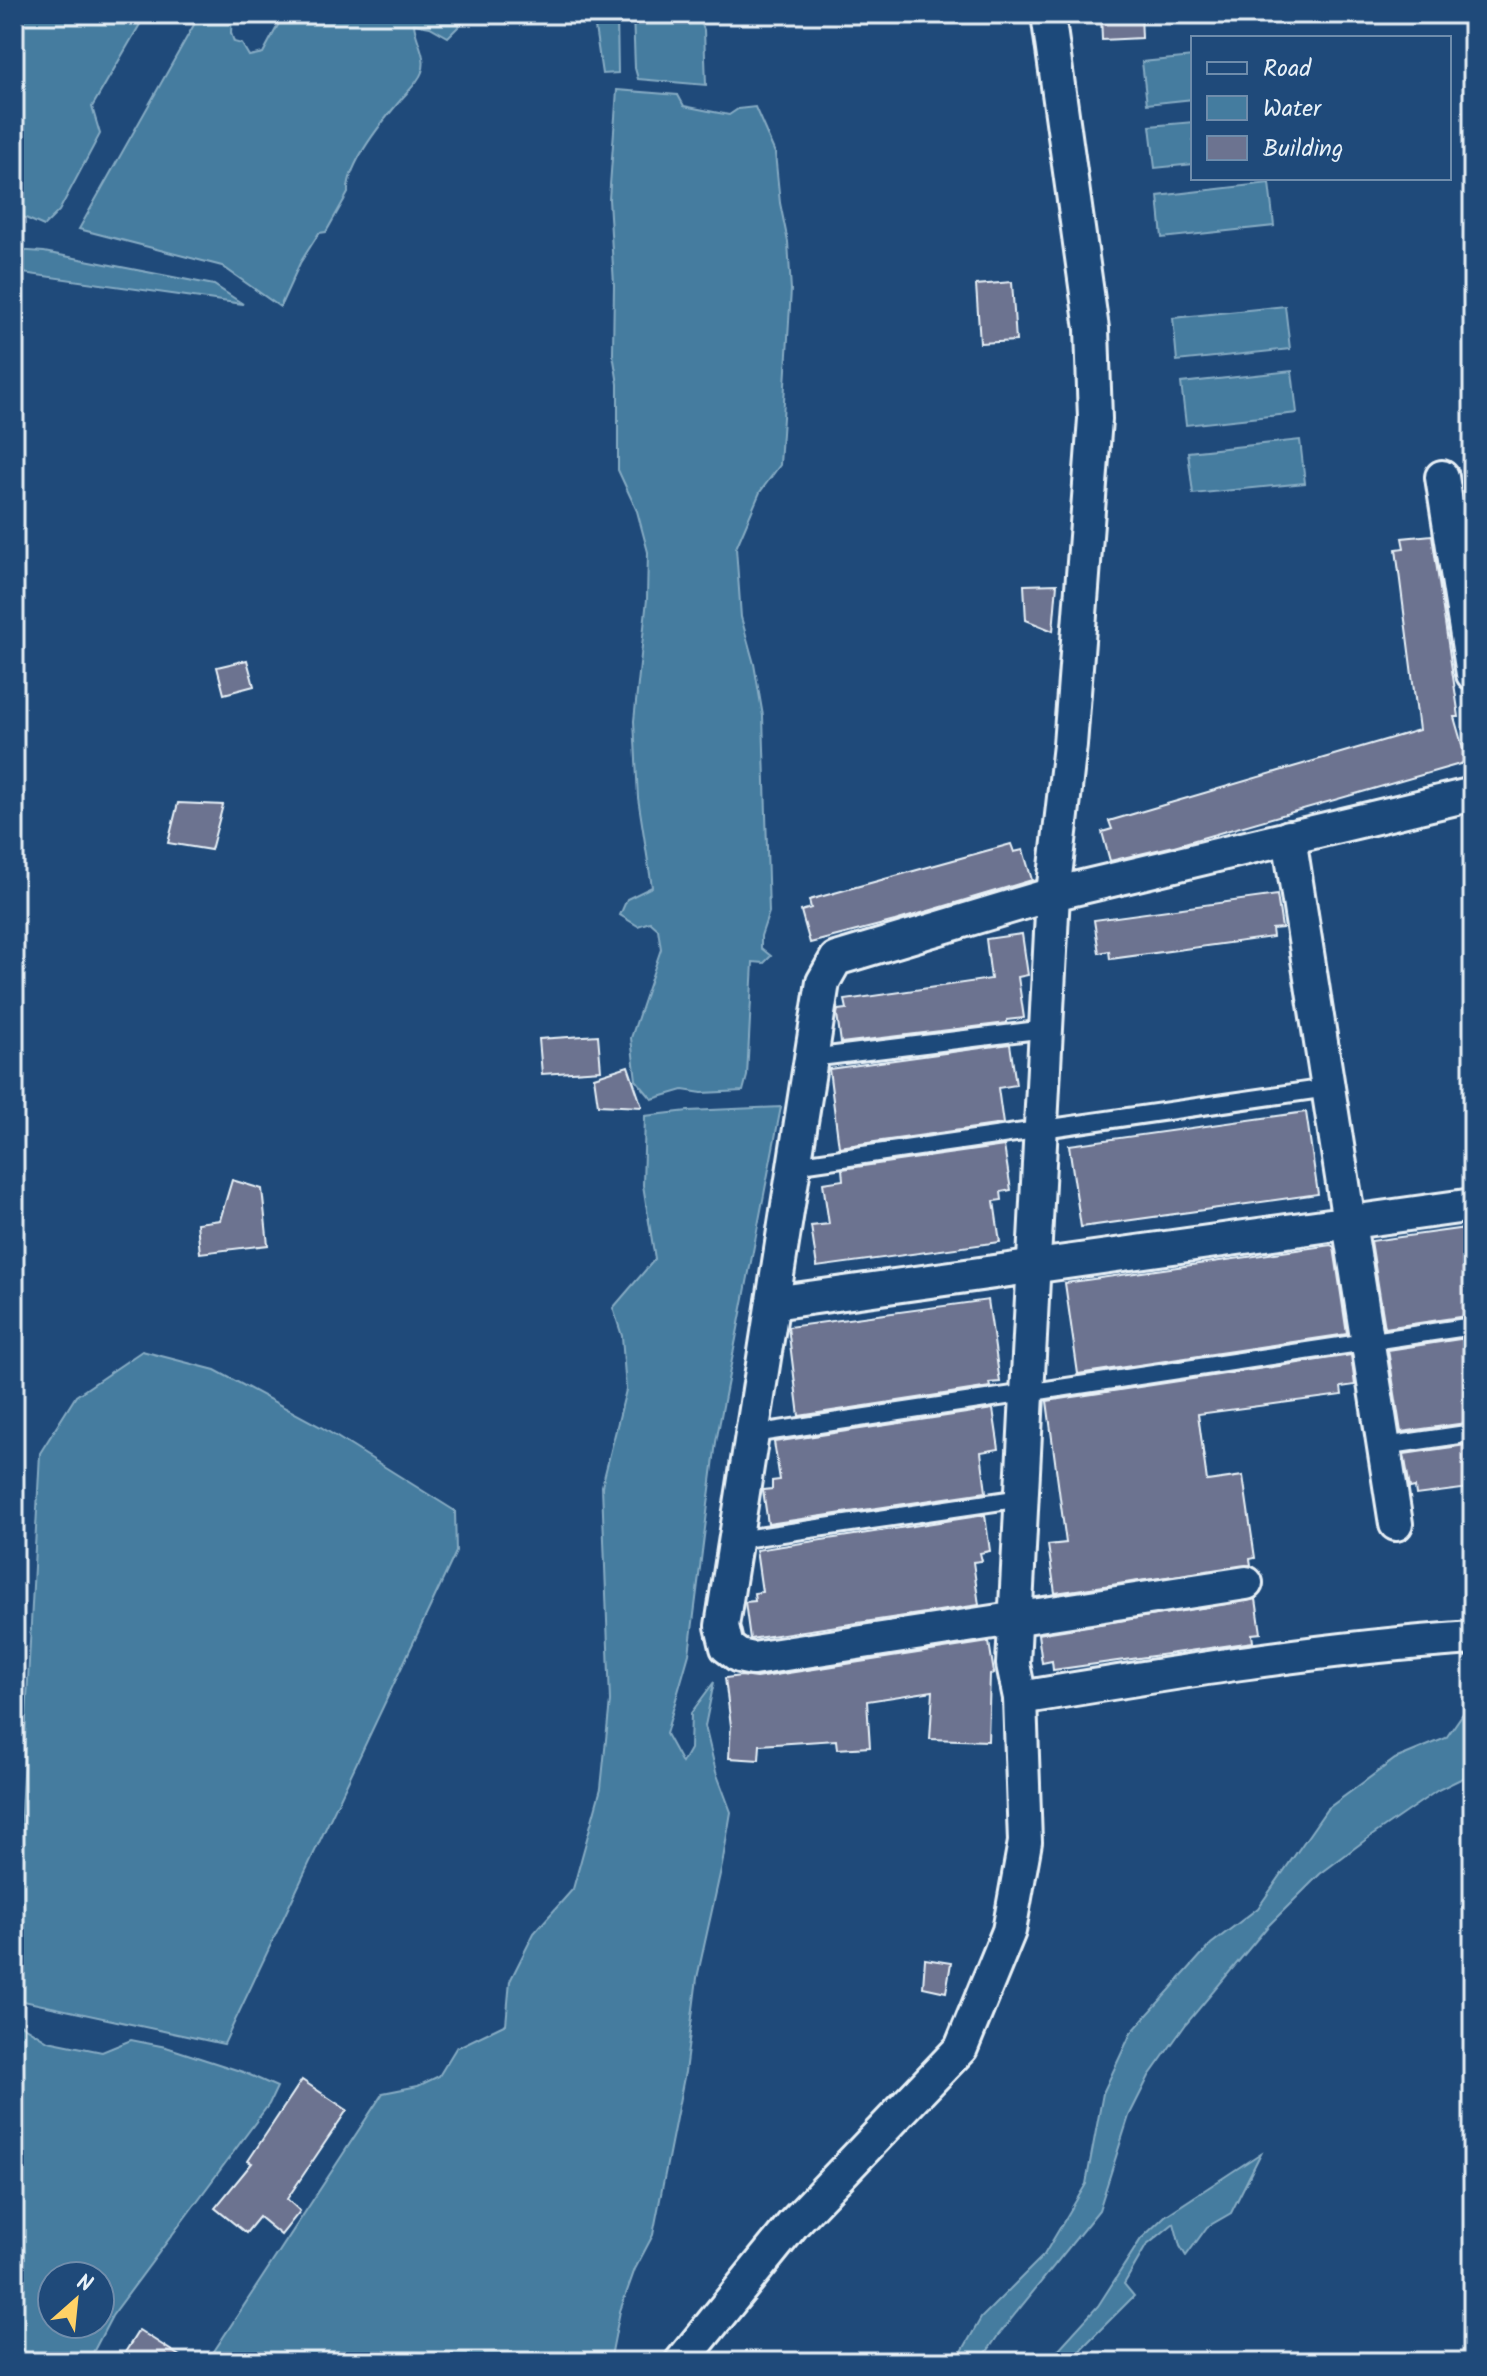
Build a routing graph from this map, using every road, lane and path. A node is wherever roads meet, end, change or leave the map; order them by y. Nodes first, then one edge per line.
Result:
1 (1048, 14) edge
2 (1442, 477) dead end
3 (1473, 674) edge
4 (1473, 794) edge
5 (1289, 837) junction
6 (1053, 894) junction
7 (1046, 1029) junction
8 (811, 1058) junction
9 (1328, 1088) junction
10 (1040, 1129) junction
11 (794, 1165) junction
12 (1473, 1205) edge
13 (1349, 1222) junction
14 (1033, 1266) junction
15 (773, 1303) junction
16 (1473, 1326) edge
17 (1367, 1340) junction
18 (1027, 1391) junction
19 (1473, 1433) edge
20 (752, 1434) junction
21 (1384, 1446) junction
22 (1022, 1498) junction
23 (1396, 1524) dead end
24 (736, 1540) junction
25 (1246, 1583) dead end
26 (1015, 1619) junction
27 (1473, 1638) edge
28 (1020, 1698) junction
29 (681, 2362) edge

1 - 6 street
2 - 3 street
4 - 5 street
5 - 6 street
5 - 9 street
6 - 7 street
6 - 8 street
7 - 8 lane
7 - 10 street
8 - 11 street
9 - 10 lane
9 - 13 street
10 - 11 lane
10 - 14 street
11 - 15 street
12 - 13 street
13 - 14 street
13 - 17 street
14 - 15 street
14 - 18 street
15 - 20 street
16 - 17 lane
17 - 18 lane
17 - 21 street
18 - 20 lane
18 - 22 street
19 - 21 lane
20 - 24 street
21 - 23 street
22 - 24 lane
22 - 26 street
24 - 26 street
25 - 26 street
26 - 28 street
27 - 28 street
28 - 29 street

